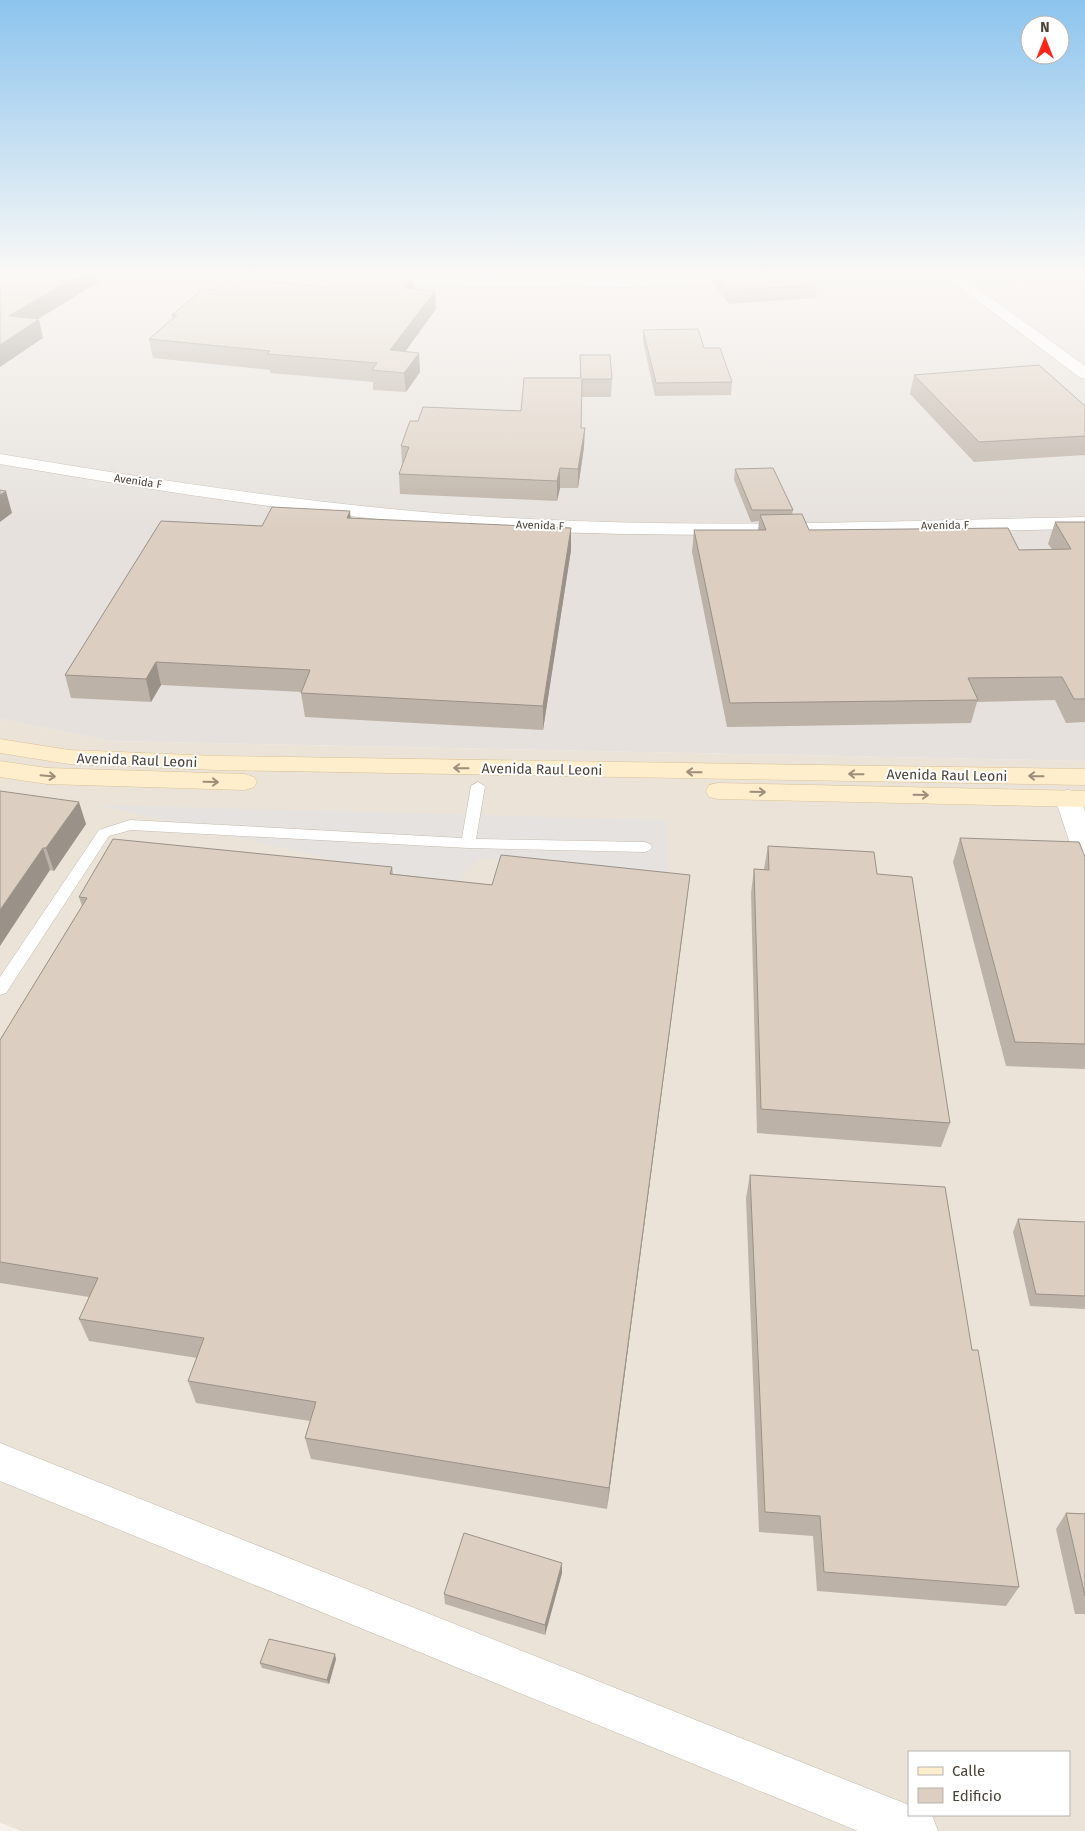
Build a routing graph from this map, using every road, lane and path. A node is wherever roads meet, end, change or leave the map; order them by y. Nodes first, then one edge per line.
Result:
1 (1064, 358) edge
2 (1085, 374) edge
3 (0, 459) edge
4 (1085, 522) edge
5 (0, 746) edge
6 (0, 769) edge
7 (1085, 777) edge
8 (478, 786) junction
9 (1077, 799) edge
10 (468, 843) junction
11 (645, 847) dead end
12 (1085, 850) edge
13 (0, 989) edge
14 (0, 1462) edge
15 (915, 1831) edge

1 - 2 street
3 - 4 street, Avenida F
7 -> 5 main road, Avenida Raul Leoni
6 -> 8 main road, Avenida Raul Leoni
8 -> 9 main road, Avenida Raul Leoni
8 - 10 lane
9 - 12 street
10 - 11 lane
10 - 13 lane
14 - 15 street

